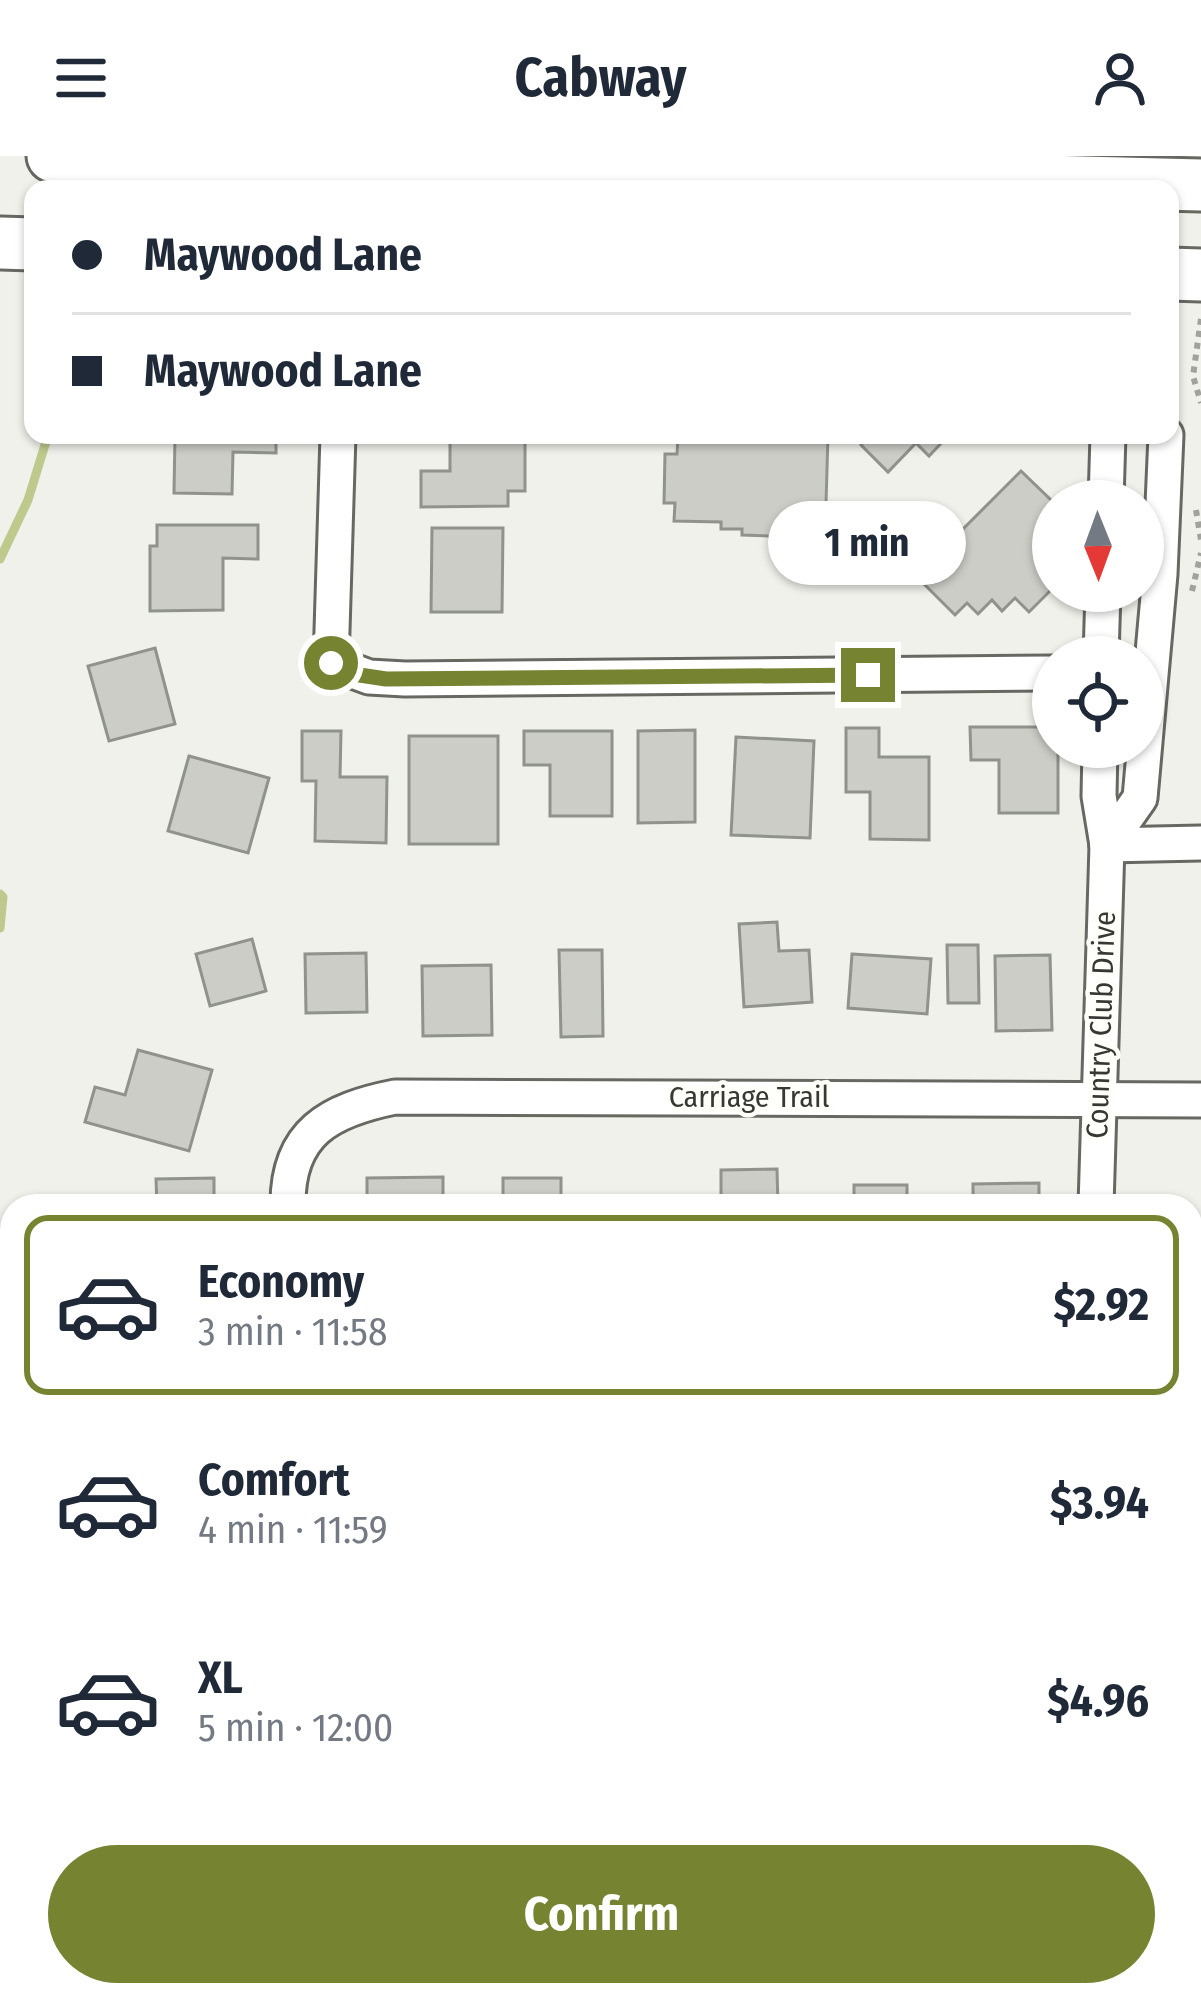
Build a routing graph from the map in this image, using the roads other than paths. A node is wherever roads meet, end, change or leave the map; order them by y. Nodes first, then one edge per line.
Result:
1 (53, 156) edge
2 (1124, 176) edge
3 (1158, 180) edge
4 (338, 444) edge
5 (1108, 444) edge
6 (1166, 444) edge
7 (1164, 472) junction
8 (1106, 480) edge
9 (1131, 480) edge
10 (1149, 636) edge
11 (1032, 673) edge
12 (1100, 768) edge
13 (1141, 768) edge
14 (1201, 843) edge
15 (1107, 844) junction
16 (1099, 1098) junction
17 (1201, 1100) edge
18 (289, 1194) edge
19 (1096, 1194) edge

1 - 2 main road
2 - 3 main road
4 - 11 street
5 - 8 street
6 - 7 street
7 - 9 street
7 - 10 street
12 - 15 street, Country Club Drive
13 - 15 street
14 - 15 street
15 - 16 street, Country Club Drive
16 - 17 street, Carriage Trail
16 - 18 street, Carriage Trail
16 - 19 street, Country Club Drive

